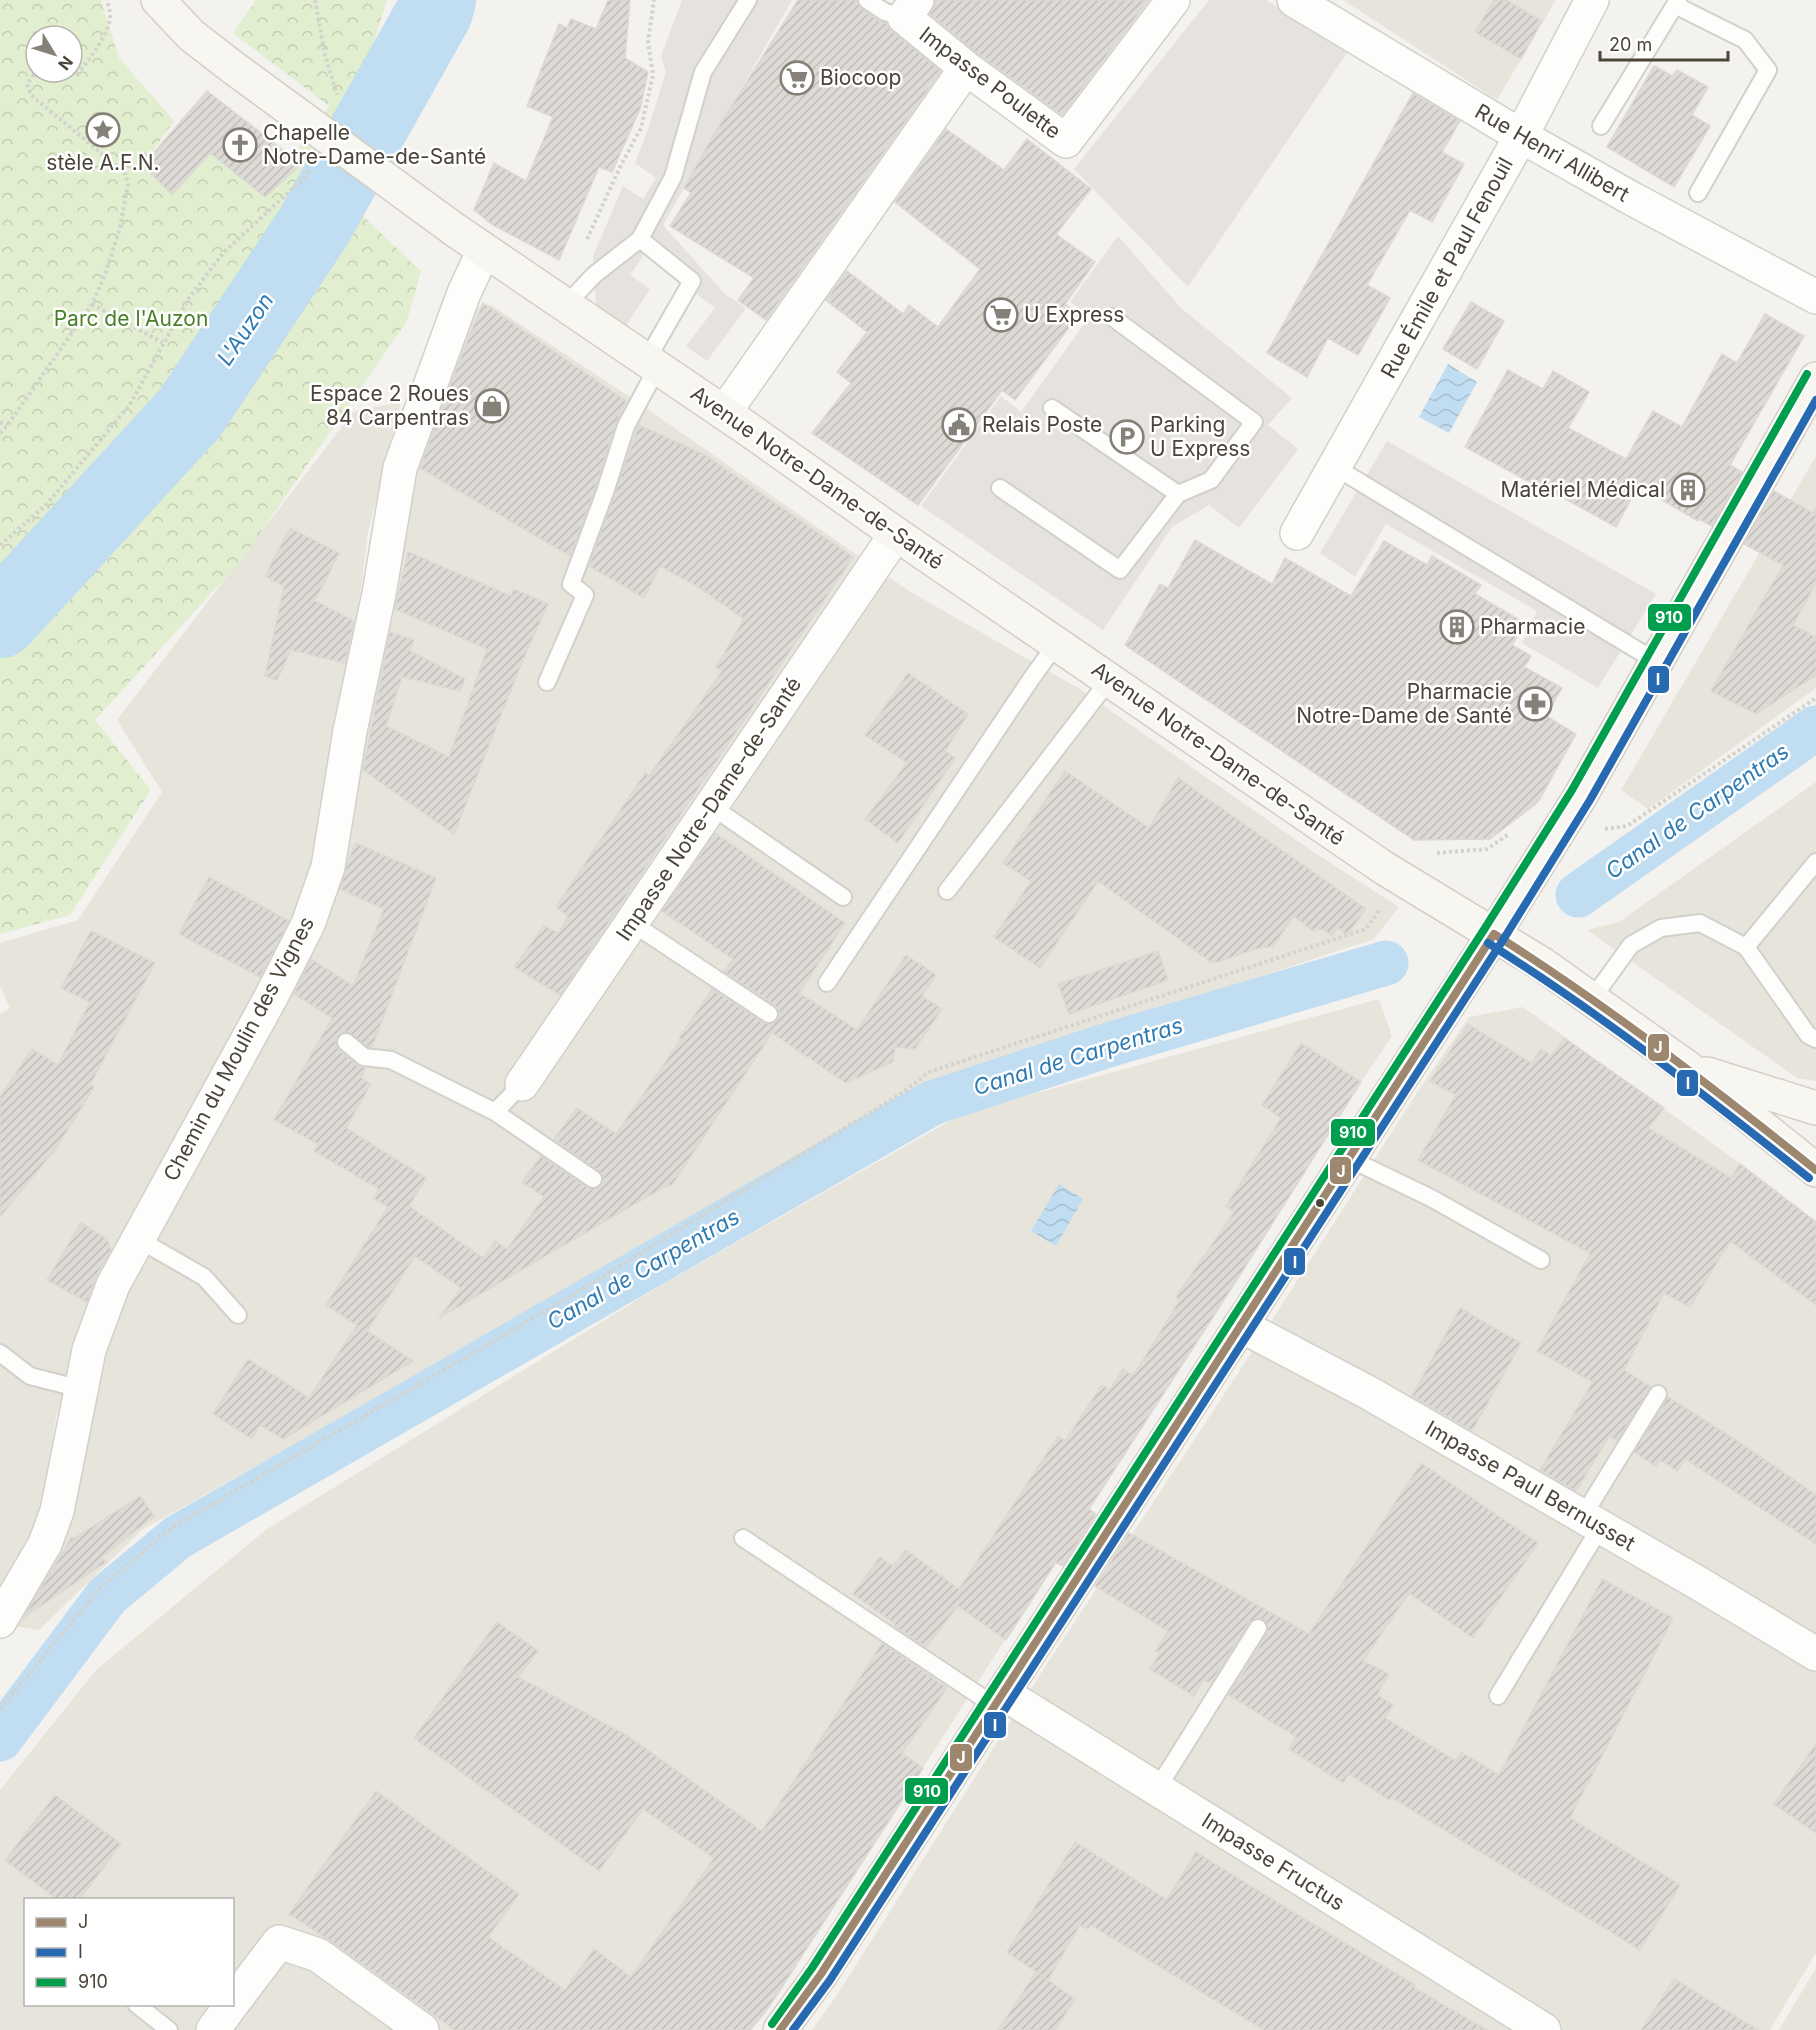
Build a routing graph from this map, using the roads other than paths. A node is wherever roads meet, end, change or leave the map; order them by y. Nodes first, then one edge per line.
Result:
1 (158, 0) edge
2 (748, 0) edge
3 (867, 0) edge
4 (1173, 0) edge
5 (1294, 0) edge
6 (1592, 0) edge
7 (1676, 2) edge
8 (910, 9) edge
9 (966, 68) junction
10 (1601, 126) dead end
11 (1521, 136) junction
12 (1698, 193) dead end
13 (639, 239) junction
14 (484, 250) junction
15 (1816, 297) edge
16 (566, 305) junction
17 (1112, 317) dead end
18 (651, 364) junction
19 (1816, 379) edge
20 (1052, 408) dead end
21 (724, 413) junction
22 (1335, 466) junction
23 (1000, 488) dead end
24 (1178, 494) junction
25 (1297, 533) dead end
26 (896, 534) junction
27 (1057, 643) junction
28 (1657, 662) junction
29 (1110, 679) junction
30 (547, 682) dead end
31 (711, 806) junction
32 (1816, 862) edge
33 (947, 891) dead end
34 (843, 897) dead end
35 (632, 923) junction
36 (1494, 934) junction
37 (1746, 947) junction
38 (827, 983) dead end
39 (1592, 999) junction
40 (769, 1014) dead end
41 (1816, 1039) edge
42 (346, 1042) dead end
43 (1688, 1068) junction
44 (522, 1084) joint
45 (1816, 1108) edge
46 (495, 1112) junction
47 (1350, 1159) junction
48 (1816, 1170) edge
49 (593, 1179) dead end
50 (138, 1239) junction
51 (1541, 1260) dead end
52 (238, 1315) dead end
53 (1240, 1325) junction
54 (0, 1353) edge
55 (81, 1389) junction
56 (1658, 1394) dead end
57 (1592, 1521) junction
58 (743, 1538) dead end
59 (0, 1621) edge
60 (1258, 1628) dead end
61 (1816, 1654) edge
62 (1498, 1696) dead end
63 (999, 1700) junction
64 (1157, 1790) junction
65 (234, 2001) edge
66 (139, 2006) edge
67 (231, 2006) edge
68 (169, 2030) edge
69 (213, 2030) edge
70 (422, 2030) edge
71 (780, 2030) edge
72 (1544, 2030) edge

1 - 14 main road, Avenue Notre-Dame-de-Santé, bridge
2 - 13 lane
3 - 8 lane
4 - 9 street, Impasse Poulette
5 - 11 street, Rue Henri Allibert
6 - 11 street, Rue Émile et Paul Fenouil
7 - 10 lane
7 - 12 lane
8 - 9 street, Impasse Poulette
9 - 21 street
11 - 15 street, Rue Henri Allibert
11 - 22 street, Rue Émile et Paul Fenouil
13 - 16 lane
13 - 18 lane
14 - 16 main road, Avenue Notre-Dame-de-Santé
14 - 50 street, Chemin du Moulin des Vignes
16 - 18 main road, Avenue Notre-Dame-de-Santé
17 - 24 lane
18 - 21 main road, Avenue Notre-Dame-de-Santé
18 - 30 lane
19 - 28 main road
20 - 24 lane
21 - 26 main road, Avenue Notre-Dame-de-Santé
22 - 25 street, Rue Émile et Paul Fenouil
22 - 28 lane
23 - 24 lane
26 - 27 main road, Avenue Notre-Dame-de-Santé
26 - 31 street, Impasse Notre-Dame-de-Santé
27 - 29 main road, Avenue Notre-Dame-de-Santé
27 - 38 lane
28 - 36 main road
29 - 33 lane
29 - 36 main road, Avenue Notre-Dame-de-Santé
31 - 34 lane
31 - 35 street, Impasse Notre-Dame-de-Santé
32 - 37 lane
35 - 40 lane
35 - 44 street, Impasse Notre-Dame-de-Santé
36 - 39 main road, Avenue Notre-Dame-de-Santé
36 - 47 main road
37 - 39 lane
37 - 41 lane
39 - 43 main road, Avenue Notre-Dame-de-Santé
42 - 46 lane
43 - 45 main road
43 - 48 main road, Avenue Notre-Dame-de-Santé
44 - 46 lane
46 - 49 lane
47 - 51 lane
47 - 53 main road
50 - 52 lane
50 - 55 street, Chemin du Moulin des Vignes
53 - 57 street, Impasse Paul Bernusset
53 - 63 main road
54 - 55 lane
55 - 59 street, Chemin du Moulin des Vignes
56 - 57 lane
57 - 61 street, Impasse Paul Bernusset
57 - 62 lane
58 - 63 lane
60 - 64 lane
63 - 64 street, Impasse Fructus
63 - 71 main road
64 - 72 street, Impasse Fructus
65 - 70 street
66 - 68 lane
67 - 69 street

